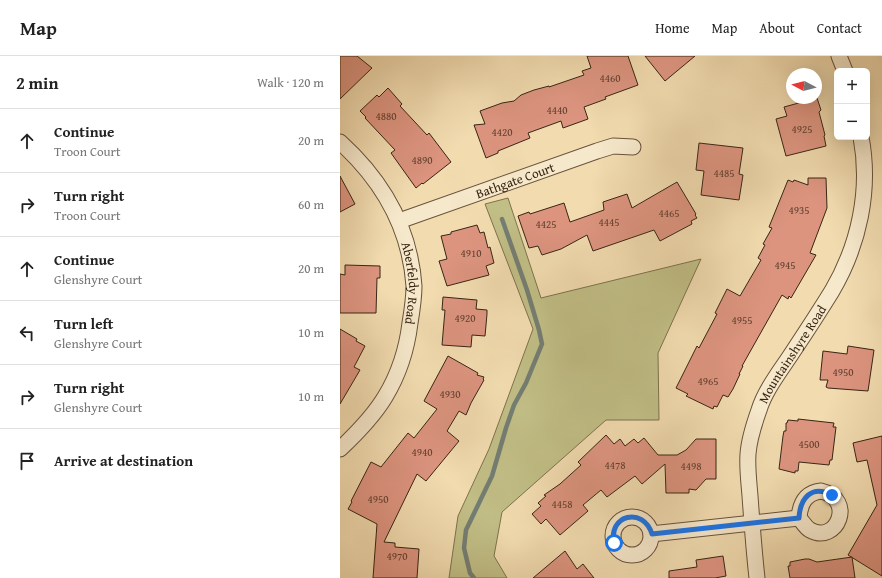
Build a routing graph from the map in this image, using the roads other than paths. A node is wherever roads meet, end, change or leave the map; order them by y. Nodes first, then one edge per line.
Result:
1 (839, 56) edge
2 (844, 68) edge
3 (862, 140) edge
4 (340, 142) edge
5 (633, 147) dead end
6 (399, 221) junction
7 (340, 449) edge
8 (799, 518) dead end
9 (752, 524) junction
10 (652, 534) dead end
11 (757, 578) edge

1 - 2 street
3 - 9 street, Mountainshyre Road
4 - 6 street, Aberfeldy Road
5 - 6 street, Bathgate Court
6 - 7 street, Aberfeldy Road
8 - 9 street
9 - 10 street
9 - 11 street, Mountainshyre Road

